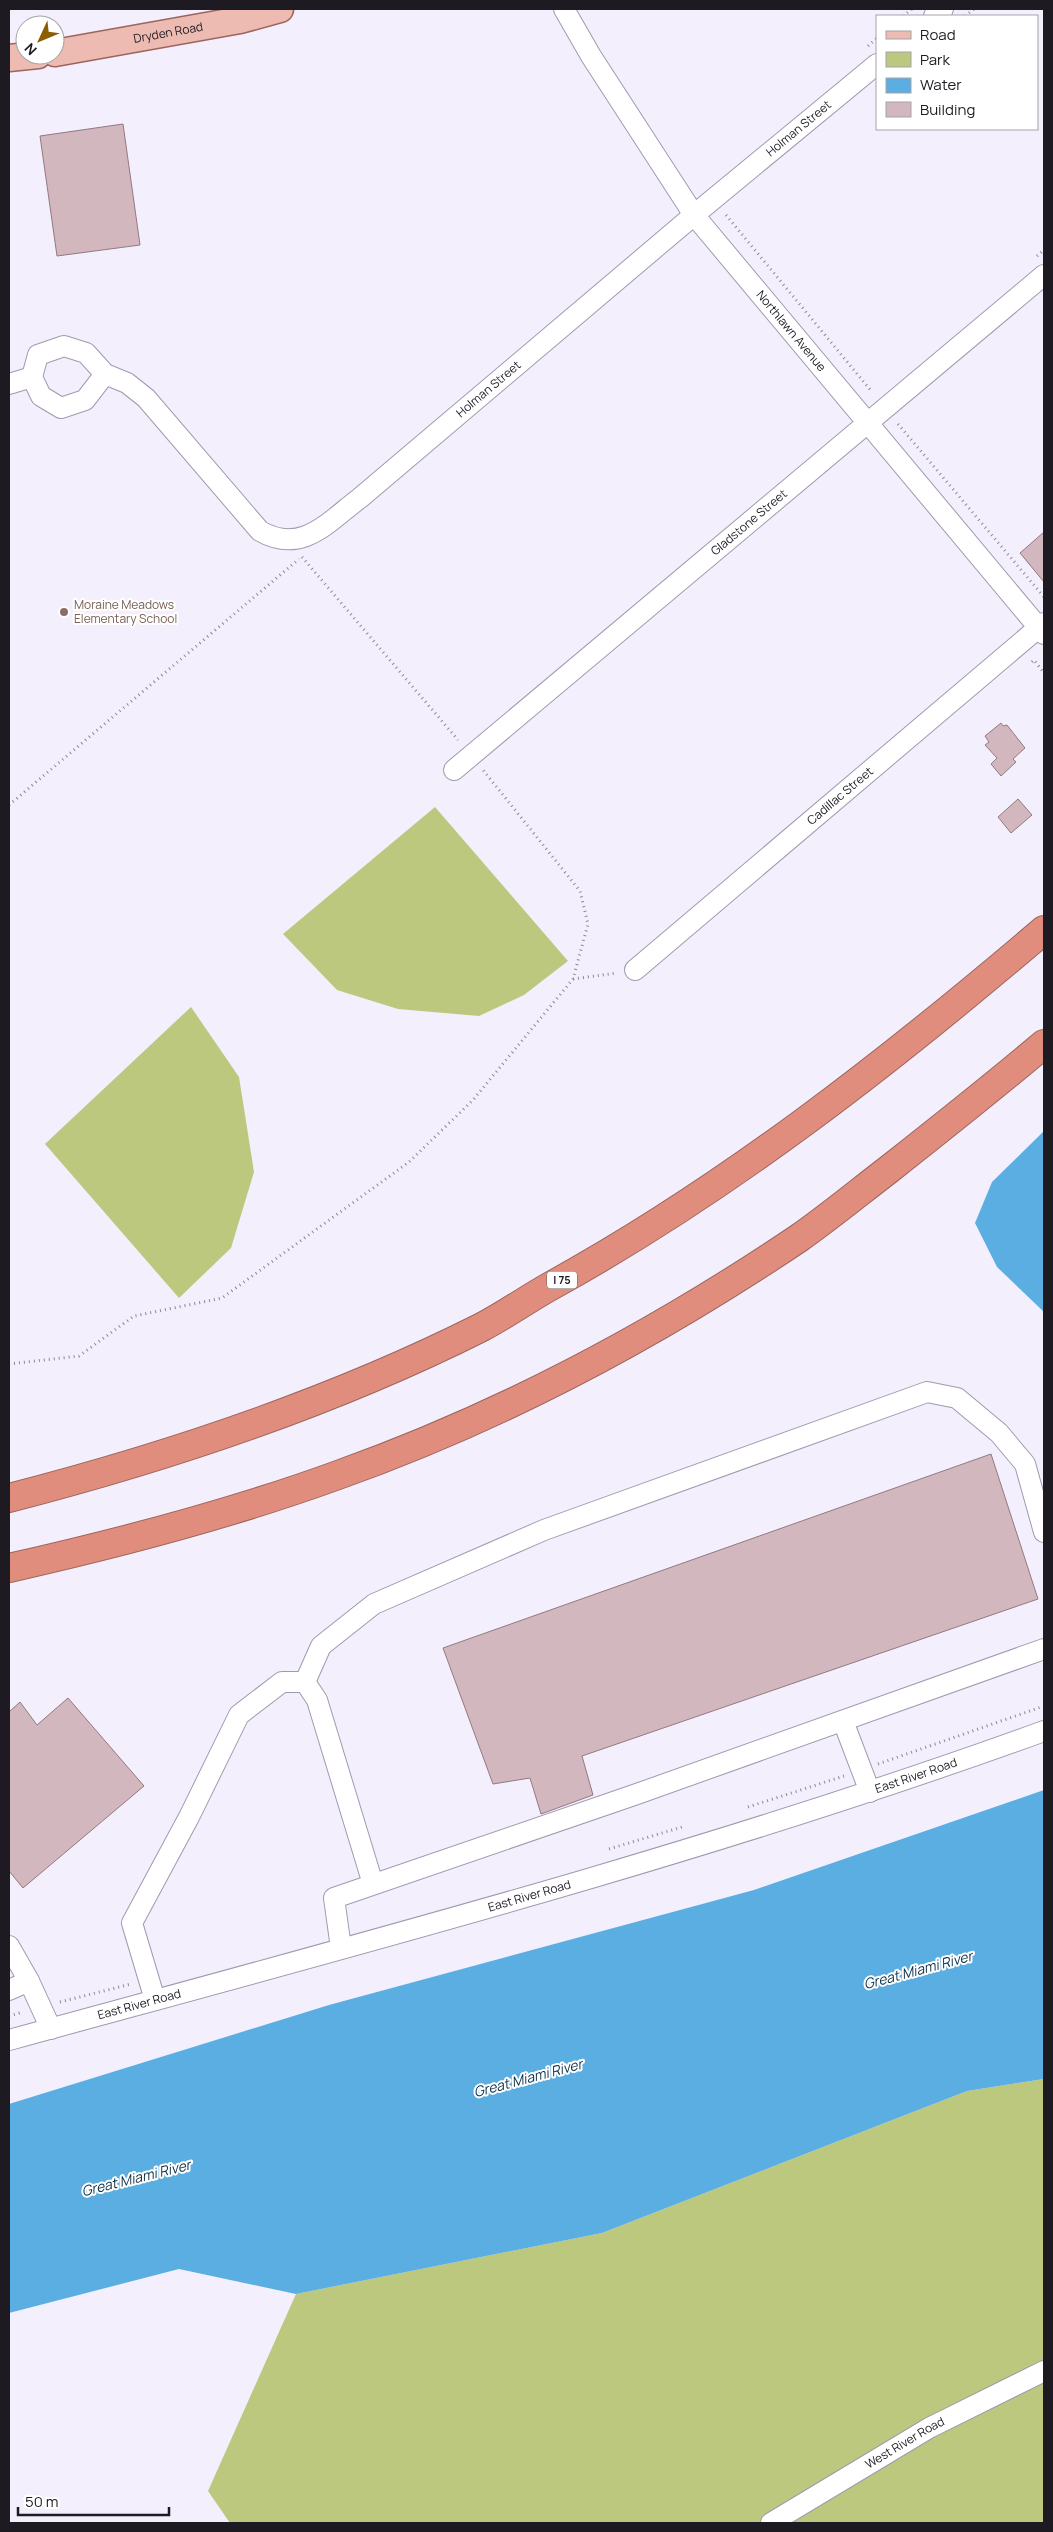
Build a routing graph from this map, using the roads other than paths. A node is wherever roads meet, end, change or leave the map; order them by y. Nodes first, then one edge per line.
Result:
1 (280, 9) edge
2 (564, 9) edge
3 (65, 51) edge
4 (876, 65) edge
5 (694, 214) junction
6 (1037, 269) edge
7 (105, 374) junction
8 (32, 377) junction
9 (9, 384) edge
10 (867, 423) junction
11 (1042, 628) edge
12 (454, 770) dead end
13 (1044, 930) edge
14 (635, 970) road end
15 (1044, 1044) edge
16 (9, 1498) edge
17 (1044, 1532) edge
18 (9, 1568) edge
19 (1044, 1649) edge
20 (305, 1682) junction
21 (843, 1721) junction
22 (1044, 1732) edge
23 (870, 1792) junction
24 (374, 1884) junction
25 (9, 1946) edge
26 (341, 1948) junction
27 (29, 1981) junction
28 (9, 1990) edge
29 (155, 2000) junction
30 (51, 2029) junction
31 (9, 2040) edge
32 (1044, 2371) edge
33 (771, 2523) edge

1 - 3 main road, Dryden Road
2 - 5 street, Northlawn Avenue
4 - 5 street, Holman Street
5 - 7 street, Holman Street
5 - 10 street, Northlawn Avenue
6 - 10 street, Gladstone Street
7 - 8 street, Holman Street
7 - 8 street
8 - 9 street
10 - 11 street, Northlawn Avenue
10 - 12 street, Gladstone Street
11 - 14 street, Cadillac Street
13 - 16 highway, I 75
15 - 18 highway
17 - 20 street
19 - 21 street
20 - 24 street
20 - 29 street
21 - 23 street
21 - 24 street
22 - 23 street, East River Road
23 - 26 street, East River Road
24 - 26 street
25 - 27 street
26 - 29 street, East River Road
27 - 28 street
27 - 30 street
29 - 30 street, East River Road
30 - 31 street, East River Road
32 - 33 street, West River Road

